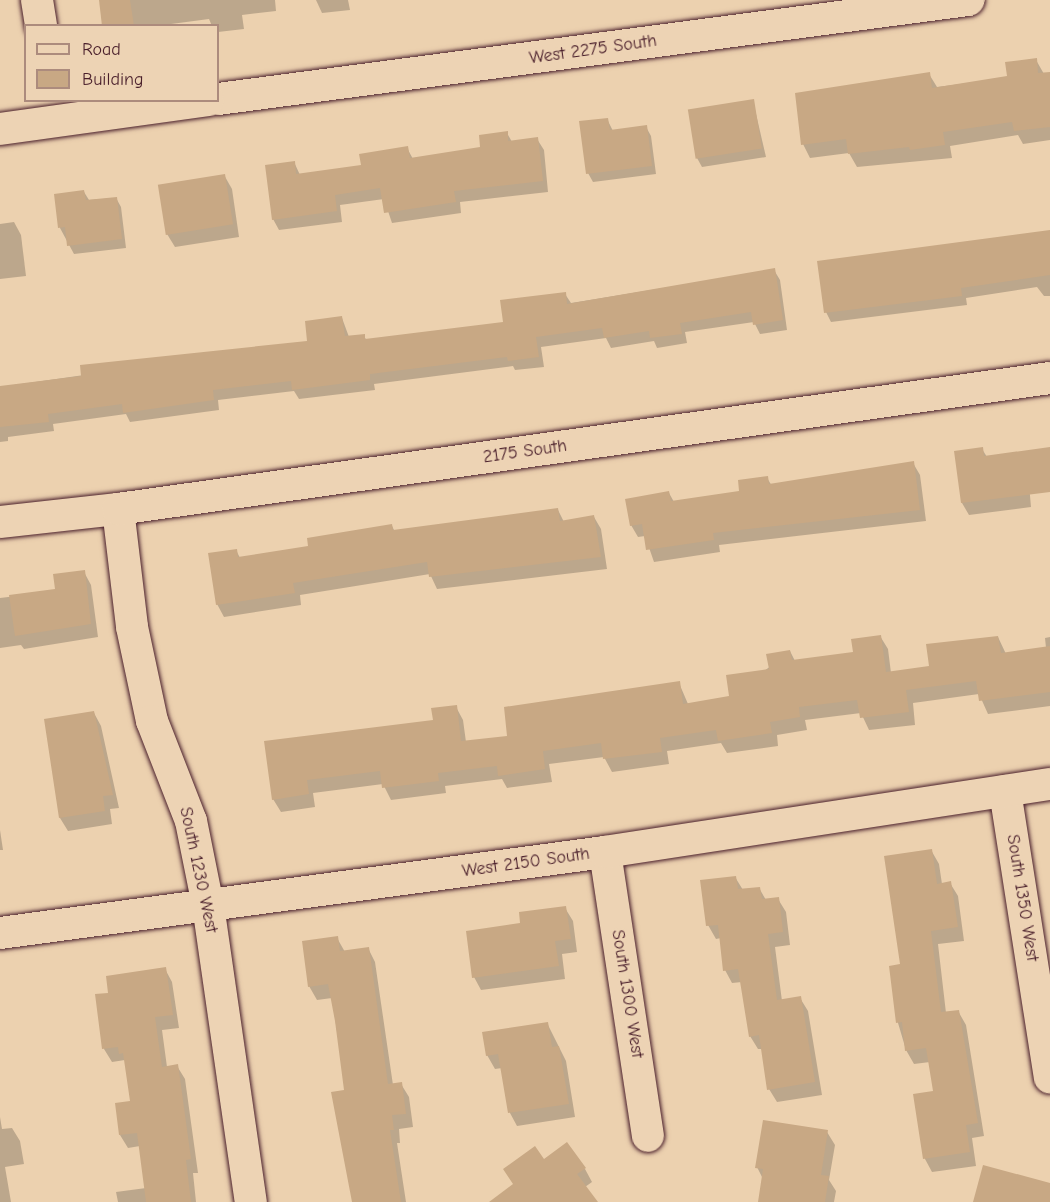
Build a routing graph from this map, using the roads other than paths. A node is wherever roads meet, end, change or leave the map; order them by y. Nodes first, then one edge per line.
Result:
1 (37, 0) edge
2 (968, 0) edge
3 (41, 24) edge
4 (219, 99) edge
5 (180, 102) edge
6 (55, 111) edge
7 (0, 129) edge
8 (1050, 378) edge
9 (118, 509) junction
10 (0, 522) edge
11 (1050, 784) edge
12 (1005, 791) junction
13 (605, 852) junction
14 (208, 905) junction
15 (0, 933) edge
16 (1050, 1077) edge
17 (648, 1136) dead end
18 (251, 1202) edge

1 - 3 street
2 - 4 street, West 2275 South
5 - 6 street
6 - 7 street
8 - 9 street, 2175 South
9 - 10 street, 2175 South
9 - 14 street, South 1230 West
11 - 12 street, West 2150 South
12 - 13 street, West 2150 South
12 - 16 street, South 1350 West
13 - 14 street, West 2150 South
13 - 17 street, South 1300 West
14 - 15 street, West 2150 South
14 - 18 street, South 1230 West

